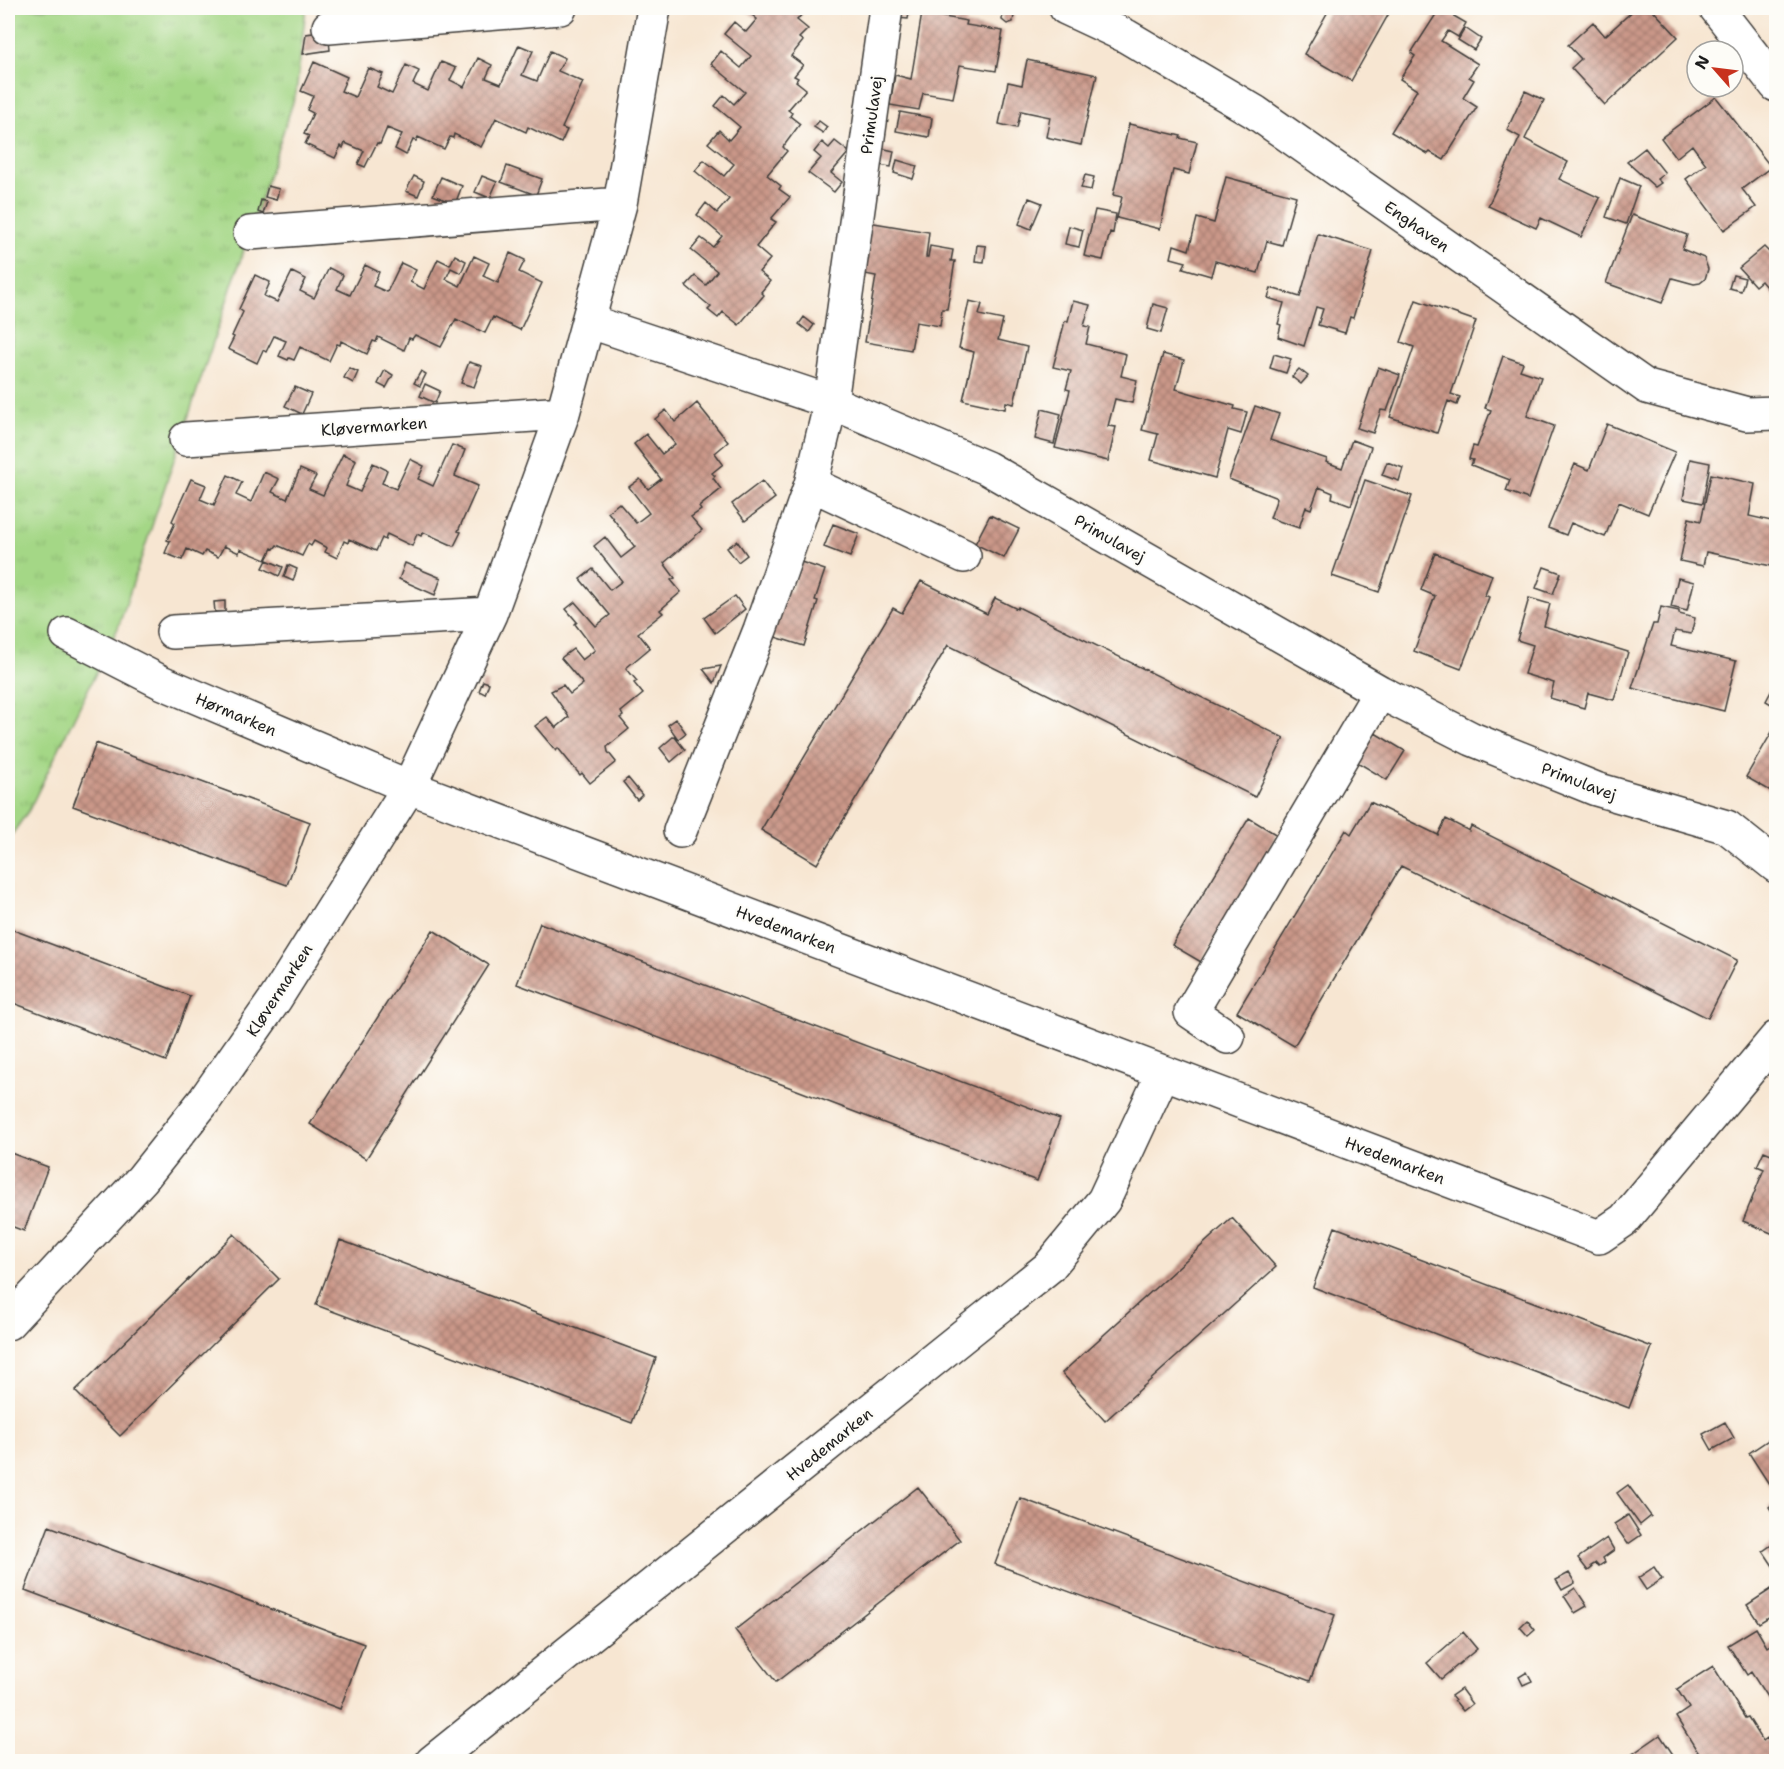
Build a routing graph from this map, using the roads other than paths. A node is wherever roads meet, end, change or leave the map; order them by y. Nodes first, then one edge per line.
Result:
1 (560, 8) edge
2 (654, 8) edge
3 (886, 8) edge
4 (1066, 8) edge
5 (1716, 8) edge
6 (329, 27) dead end
7 (1776, 85) edge
8 (620, 204) junction
9 (250, 233) dead end
10 (588, 321) junction
11 (831, 402) junction
12 (562, 413) junction
13 (1776, 413) edge
14 (186, 439) dead end
15 (811, 484) junction
16 (964, 556) dead end
17 (490, 614) junction
18 (173, 632) dead end
19 (67, 634) dead end
20 (1380, 692) junction
21 (409, 787) junction
22 (680, 831) dead end
23 (1776, 866) edge
24 (1228, 1037) dead end
25 (1776, 1038) edge
26 (1163, 1072) junction
27 (8, 1323) edge
28 (432, 1761) edge

1 - 6 street
2 - 8 street, Kløvermarken
3 - 11 street, Primulavej
4 - 13 street, Enghaven
5 - 7 street
8 - 9 street
8 - 10 street, Kløvermarken
10 - 11 street, Primulavej
10 - 12 street, Kløvermarken
11 - 15 street, Primulavej
11 - 20 street, Primulavej
12 - 14 street, Kløvermarken
12 - 17 street, Kløvermarken
15 - 16 street
15 - 22 street, Primulavej
17 - 18 street
17 - 21 street, Kløvermarken
19 - 21 street, Hørmarken
20 - 23 street, Primulavej
20 - 24 street
21 - 26 street, Hvedemarken
21 - 27 street, Kløvermarken
25 - 26 street, Hvedemarken
26 - 28 street, Hvedemarken

